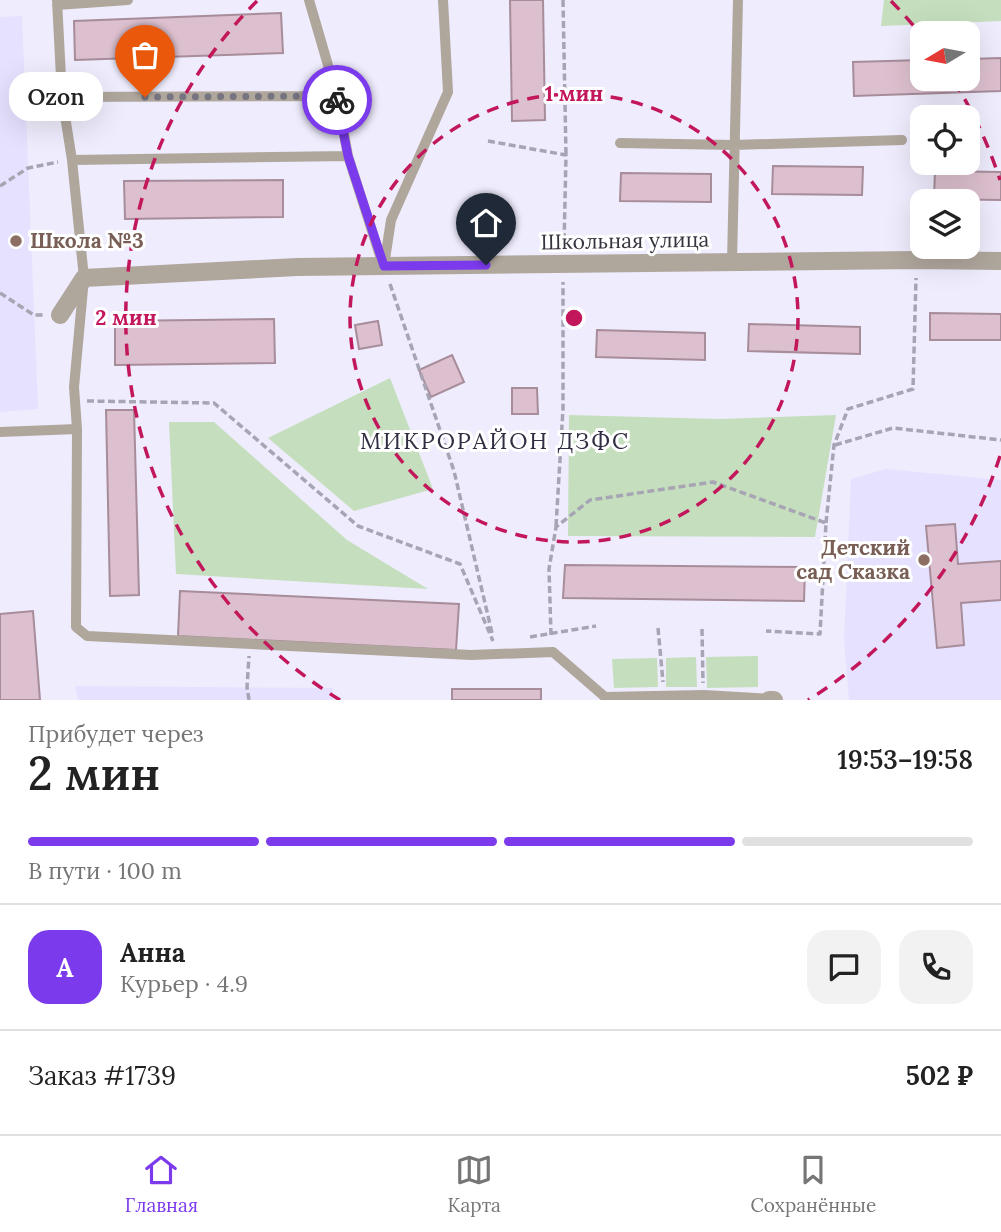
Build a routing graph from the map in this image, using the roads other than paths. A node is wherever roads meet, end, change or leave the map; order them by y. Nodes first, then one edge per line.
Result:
1 (128, 0) edge
2 (309, 0) edge
3 (443, 0) edge
4 (738, 0) edge
5 (57, 2) edge
6 (337, 96) junction
7 (62, 97) junction
8 (902, 140) dead end
9 (620, 143) dead end
10 (734, 145) junction
11 (348, 156) junction
12 (72, 160) junction
13 (1001, 261) edge
14 (732, 262) junction
15 (384, 266) junction
16 (84, 278) junction
17 (60, 315) road end
18 (77, 429) junction
19 (0, 432) edge
20 (605, 698) edge
21 (772, 700) edge

1 - 5 lane
2 - 6 lane
3 - 15 lane
4 - 10 lane
5 - 7 lane
6 - 7 lane
6 - 11 lane
7 - 12 lane
8 - 10 lane
9 - 10 lane
10 - 14 lane
11 - 12 lane
11 - 15 lane
12 - 16 lane
13 - 14 street, Школьная улица
14 - 15 street, Школьная улица
15 - 16 street, Школьная улица
16 - 17 street
16 - 18 lane
18 - 19 lane
18 - 20 lane
20 - 21 lane

